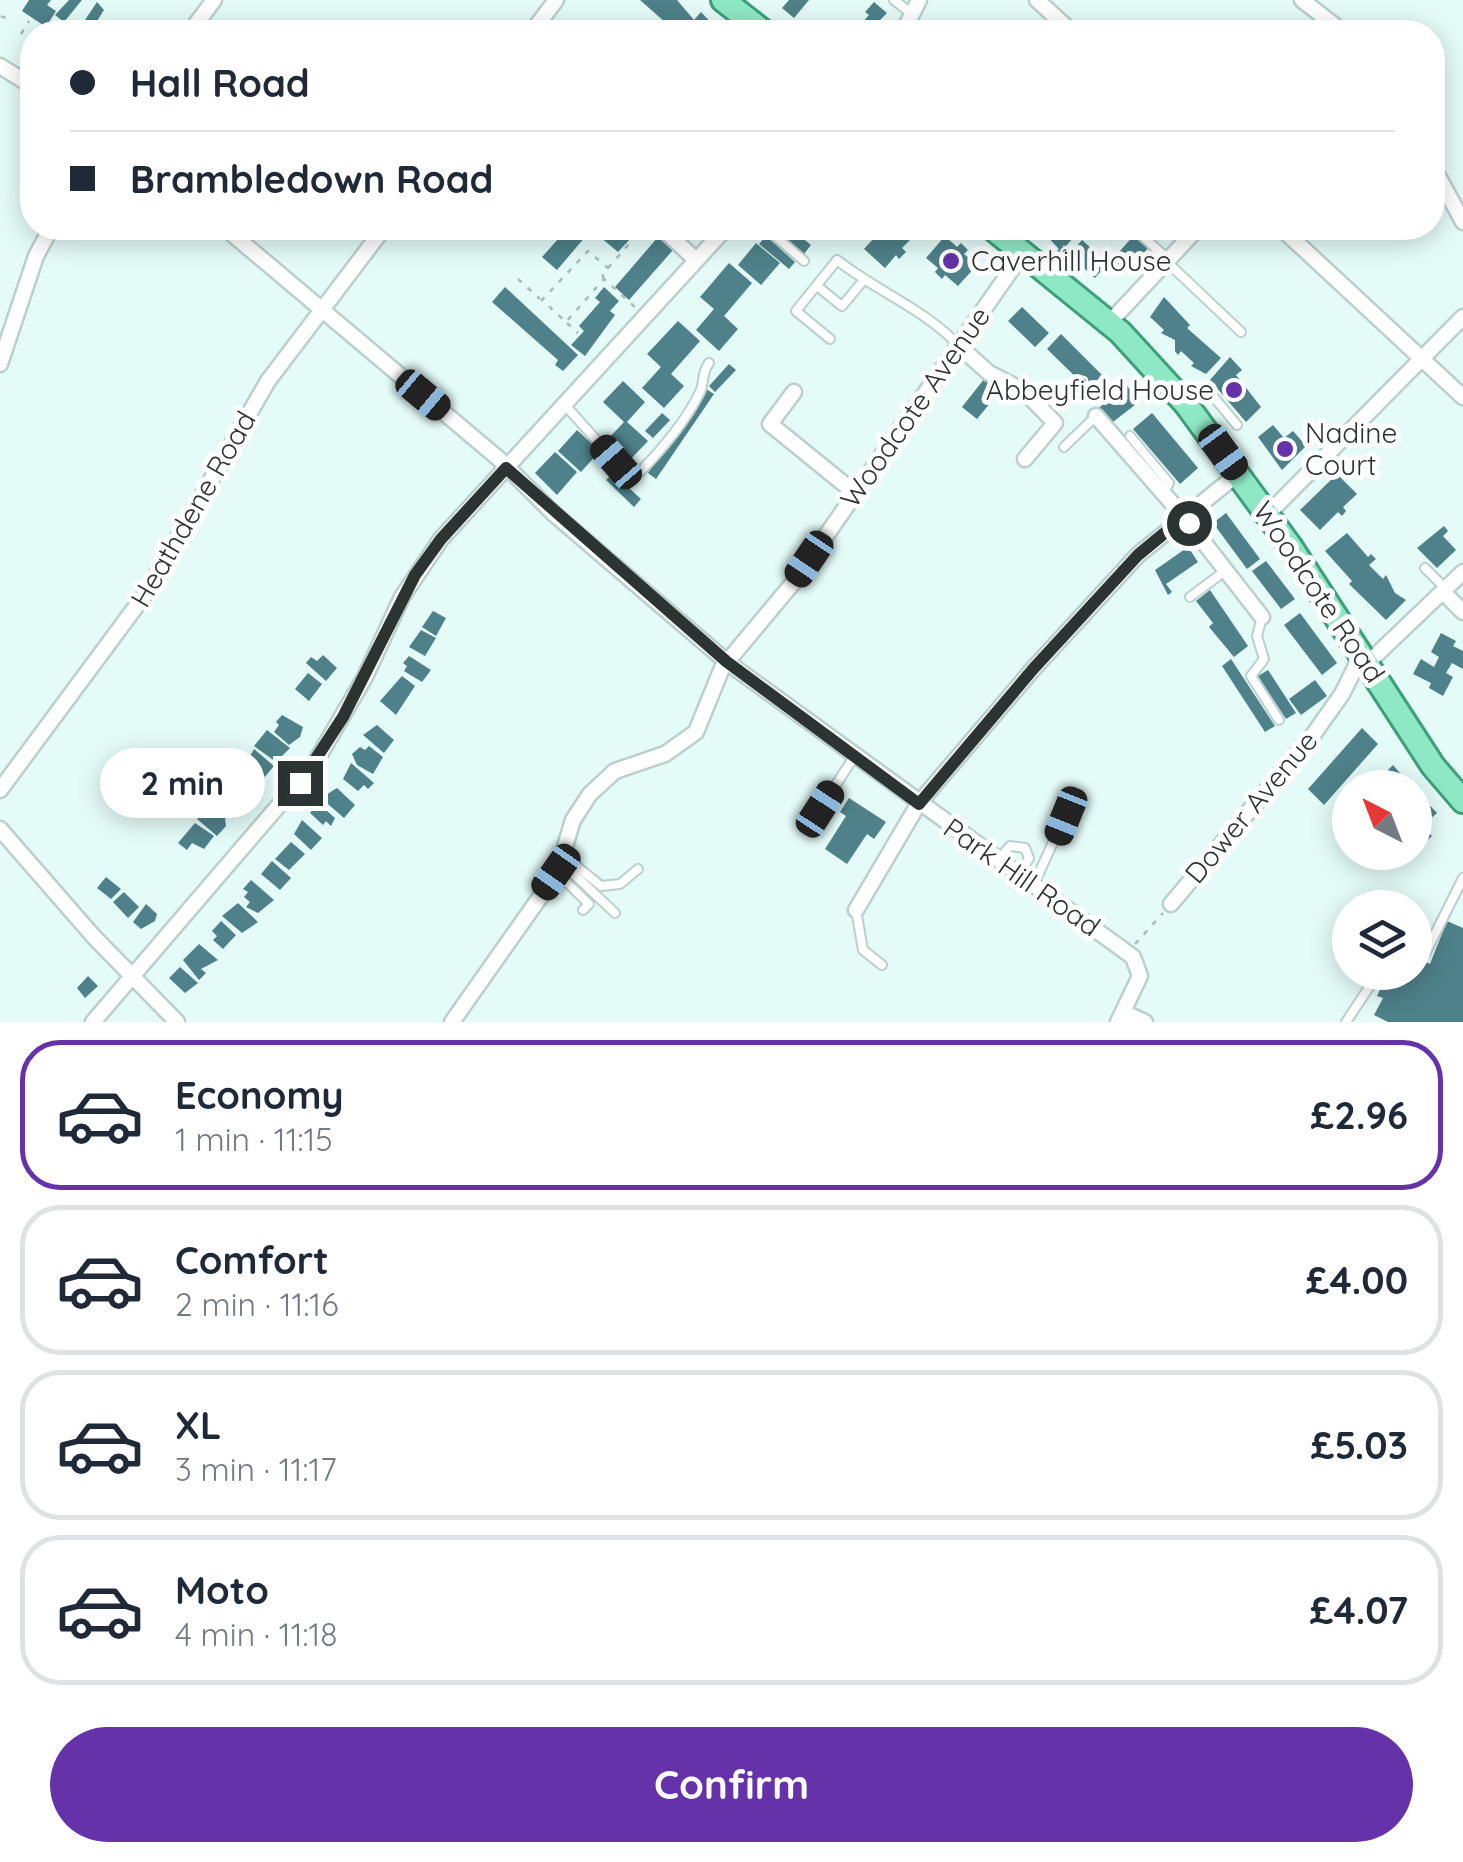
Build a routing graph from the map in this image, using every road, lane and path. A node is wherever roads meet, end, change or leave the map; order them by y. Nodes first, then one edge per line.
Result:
1 (723, 0) edge
2 (894, 0) edge
3 (1037, 0) edge
4 (1302, 0) edge
5 (0, 16) edge
6 (749, 20) edge
7 (911, 20) edge
8 (1059, 20) edge
9 (1328, 20) edge
10 (11, 22) dead end
11 (1445, 188) edge
12 (1463, 222) edge
13 (45, 240) edge
14 (239, 240) edge
15 (375, 240) edge
16 (632, 240) edge
17 (675, 240) edge
18 (715, 240) edge
19 (780, 240) edge
20 (1008, 240) edge
21 (1146, 240) edge
22 (1186, 240) edge
23 (1294, 240) edge
24 (1023, 252) junction
25 (696, 260) junction
26 (1167, 260) junction
27 (804, 261) dead end
28 (608, 268) junction
29 (518, 279) dead end
30 (604, 280) junction
31 (863, 280) junction
32 (816, 286) junction
33 (542, 300) junction
34 (322, 310) junction
35 (645, 316) junction
36 (1463, 317) edge
37 (566, 322) junction
38 (1109, 323) junction
39 (1241, 332) dead end
40 (578, 333) dead end
41 (830, 340) dead end
42 (960, 347) junction
43 (1422, 359) junction
44 (709, 363) dead end
45 (0, 364) edge
46 (794, 392) dead end
47 (1463, 397) edge
48 (1186, 404) junction
49 (566, 405) junction
50 (1096, 416) joint
51 (1237, 425) dead end
52 (1130, 436) dead end
53 (1064, 447) dead end
54 (1025, 459) dead end
55 (506, 468) junction
56 (1239, 474) junction
57 (855, 492) junction
58 (1162, 495) junction
59 (1268, 514) junction
60 (1184, 517) junction
61 (1426, 568) dead end
62 (1224, 571) junction
63 (1463, 572) edge
64 (1444, 590) junction
65 (1190, 597) dead end
66 (1463, 612) edge
67 (1262, 617) joint
68 (727, 662) junction
69 (1367, 663) junction
70 (1279, 720) dead end
71 (854, 757) junction
72 (0, 790) edge
73 (1463, 800) edge
74 (919, 804) junction
75 (820, 809) dead end
76 (1066, 816) dead end
77 (0, 829) edge
78 (999, 859) junction
79 (561, 864) junction
80 (638, 869) dead end
81 (1020, 874) junction
82 (1463, 878) edge
83 (1034, 884) junction
84 (1171, 904) joint
85 (583, 910) dead end
86 (856, 910) joint
87 (614, 913) dead end
88 (1432, 940) edge
89 (1127, 952) junction
90 (882, 965) dead end
91 (132, 977) junction
92 (1367, 990) edge
93 (1121, 1017) edge
94 (93, 1022) edge
95 (178, 1022) edge
96 (452, 1022) edge
97 (1145, 1022) edge
98 (1346, 1022) edge

1 - 6 main road
2 - 7 lane
3 - 8 street
4 - 9 street
5 - 10 path
11 - 12 street
13 - 45 street
14 - 34 street, Park Hill Road
15 - 34 street, Heathdene Road
16 - 28 path
17 - 25 street
18 - 25 street
19 - 27 lane
20 - 24 main road, Woodcote Road
21 - 26 lane
22 - 26 street
23 - 43 street
24 - 38 main road, Woodcote Road
24 - 42 street, Woodcote Avenue
25 - 35 street
26 - 38 street
26 - 39 lane
28 - 30 path
28 - 33 path
29 - 33 path
30 - 35 path
30 - 37 path
31 - 32 lane
31 - 32 lane
31 - 42 lane
32 - 41 lane
33 - 37 path
34 - 55 street, Park Hill Road
34 - 72 street, Heathdene Road
35 - 49 street
36 - 43 street
37 - 40 path
38 - 48 main road, Woodcote Road
42 - 54 street
42 - 57 street, Woodcote Avenue
43 - 47 street
43 - 59 street
44 - 49 lane
46 - 57 street
48 - 51 lane
48 - 56 main road, Woodcote Road
49 - 55 street
50 - 53 lane
50 - 58 street
52 - 58 lane
55 - 68 street, Park Hill Road
55 - 91 street
56 - 59 main road, Woodcote Road
56 - 60 street
57 - 68 street, Woodcote Avenue
58 - 60 street
59 - 69 main road, Woodcote Road
60 - 62 street
60 - 74 street
61 - 64 lane
62 - 65 lane
62 - 67 street
63 - 64 street
64 - 66 street
64 - 69 street
67 - 70 lane
68 - 71 street, Park Hill Road
68 - 79 street, Woodcote Avenue
69 - 73 main road, Woodcote Road
69 - 84 street, Dower Avenue
71 - 74 street, Park Hill Road
71 - 75 lane
74 - 78 street, Park Hill Road
74 - 86 street
76 - 83 lane
77 - 91 street
78 - 81 street, Park Hill Road
78 - 81 lane
79 - 80 lane
79 - 85 lane
79 - 87 lane
79 - 96 street, Woodcote Avenue
81 - 83 street, Park Hill Road
82 - 88 lane
83 - 89 street, Park Hill Road
84 - 89 path, Dower Avenue
86 - 90 lane
89 - 93 street
91 - 94 street
91 - 95 street
92 - 98 lane
93 - 97 street

